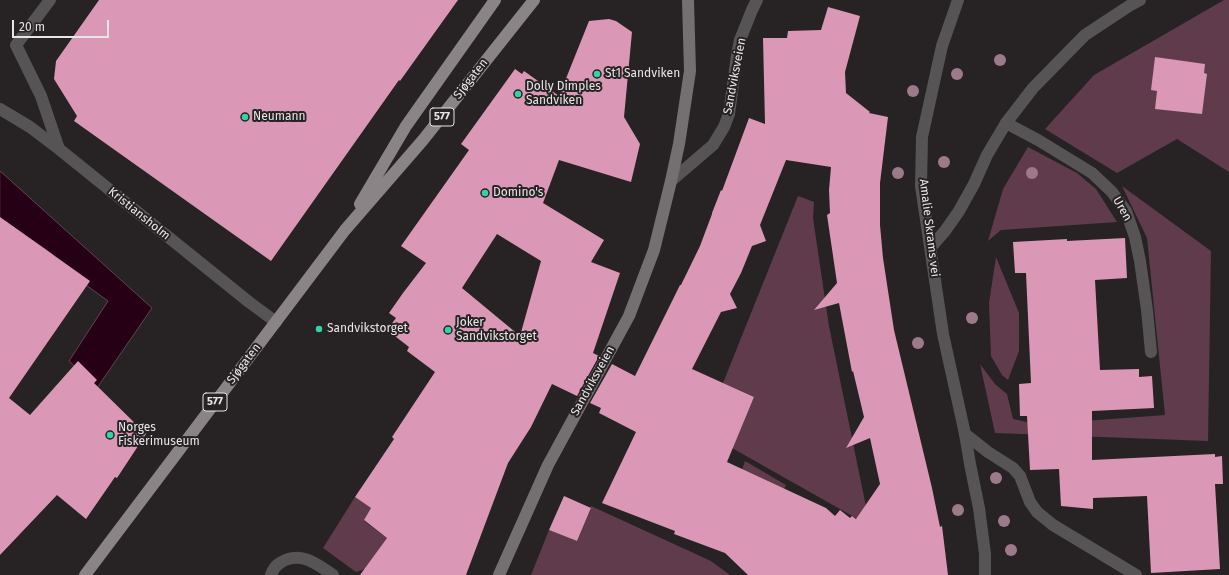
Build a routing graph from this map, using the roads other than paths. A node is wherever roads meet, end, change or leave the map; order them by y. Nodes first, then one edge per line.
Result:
1 (50, 0) edge
2 (495, 0) edge
3 (534, 0) edge
4 (688, 0) edge
5 (757, 0) edge
6 (958, 0) edge
7 (1140, 0) edge
8 (0, 109) edge
9 (1006, 123) junction
10 (59, 149) junction
11 (671, 181) junction
12 (345, 230) junction
13 (931, 248) junction
14 (276, 322) junction
15 (1151, 352) dead end
16 (965, 434) junction
17 (85, 575) edge
18 (271, 575) edge
19 (333, 575) edge
20 (499, 575) edge
21 (986, 575) edge
22 (1136, 575) edge

1 - 10 street
2 - 12 main road, Sjøgaten / 577
3 - 12 main road, Sjøgaten / 577
4 - 11 main road, Sandviksveien
5 - 11 street, Sandviksveien
6 - 13 street, Amalie Skrams vei
7 - 9 street
8 - 10 street, Kristiansholm
9 - 13 street
9 - 15 street, Uren
10 - 14 street, Kristiansholm
11 - 20 main road, Sandviksveien
12 - 14 main road, Sjøgaten / 577
13 - 16 street, Amalie Skrams vei
14 - 17 main road, Sjøgaten / 577
16 - 21 street, Amalie Skrams vei
16 - 22 street
18 - 19 street

